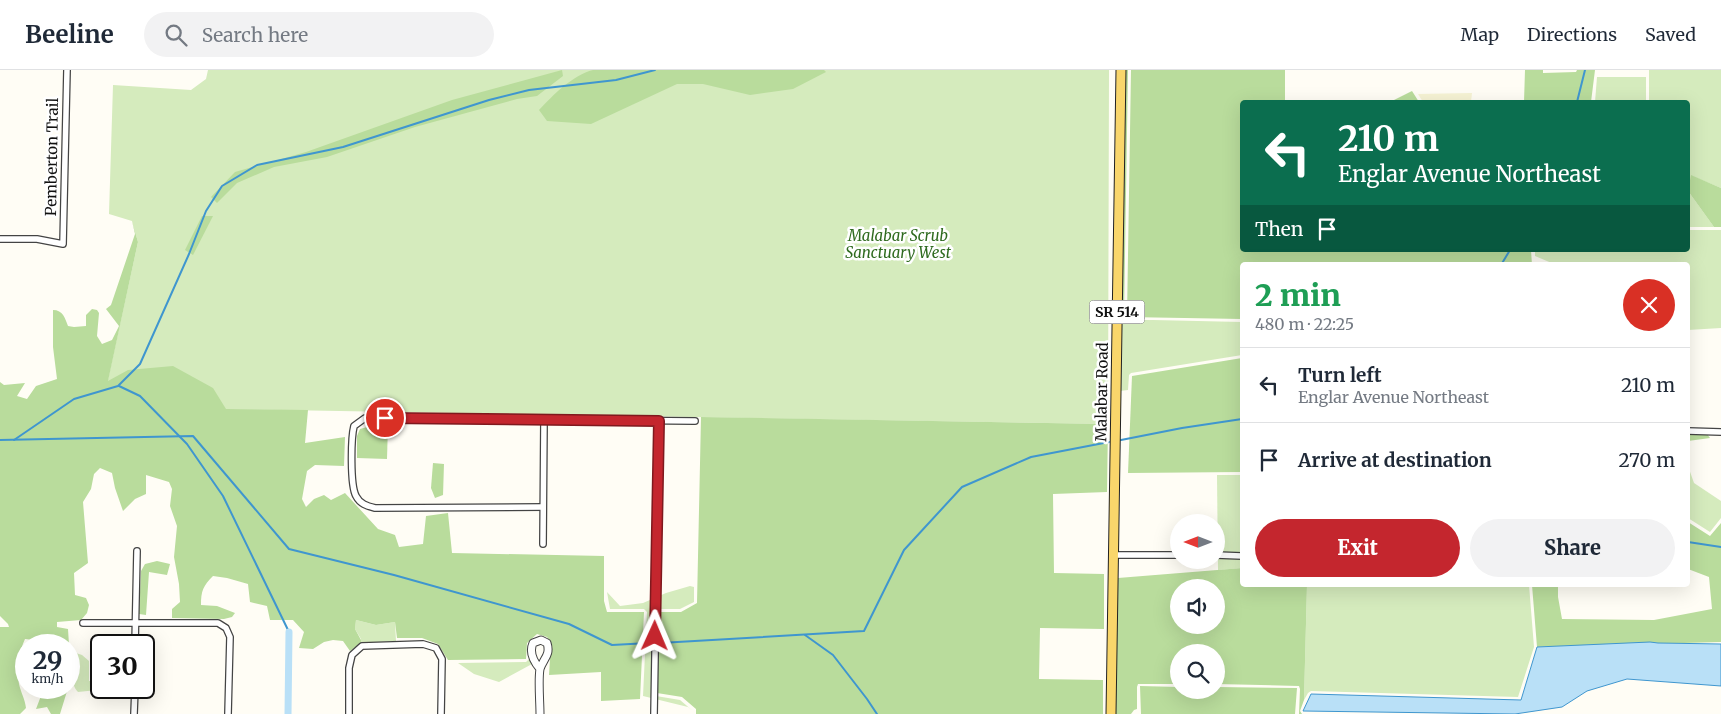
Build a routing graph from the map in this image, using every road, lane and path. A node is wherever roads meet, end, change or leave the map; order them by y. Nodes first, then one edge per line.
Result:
1 (67, 70) edge
2 (1120, 70) edge
3 (0, 239) edge
4 (544, 420) junction
5 (659, 421) junction
6 (695, 421) dead end
7 (1690, 431) edge
8 (1721, 432) edge
9 (544, 507) junction
10 (544, 544) dead end
11 (137, 551) dead end
12 (1114, 555) junction
13 (1170, 555) edge
14 (1225, 555) edge
15 (1240, 556) edge
16 (136, 622) junction
17 (84, 623) dead end
18 (135, 634) edge
19 (540, 669) dead end
20 (135, 699) edge
21 (134, 714) edge
22 (228, 714) edge
23 (349, 714) edge
24 (441, 714) edge
25 (540, 714) edge
26 (654, 714) edge
27 (1111, 714) edge

1 - 3 street, Pemberton Trail
2 - 12 main road, Malabar Road / SR 514
4 - 5 street
4 - 9 street
4 - 9 street
5 - 6 street
5 - 26 street
7 - 8 street
9 - 10 street
11 - 16 street
12 - 13 street
12 - 27 main road, Malabar Road / SR 514
14 - 15 street
16 - 17 street
16 - 18 street
16 - 22 street
19 - 25 street
20 - 21 street
23 - 24 street

